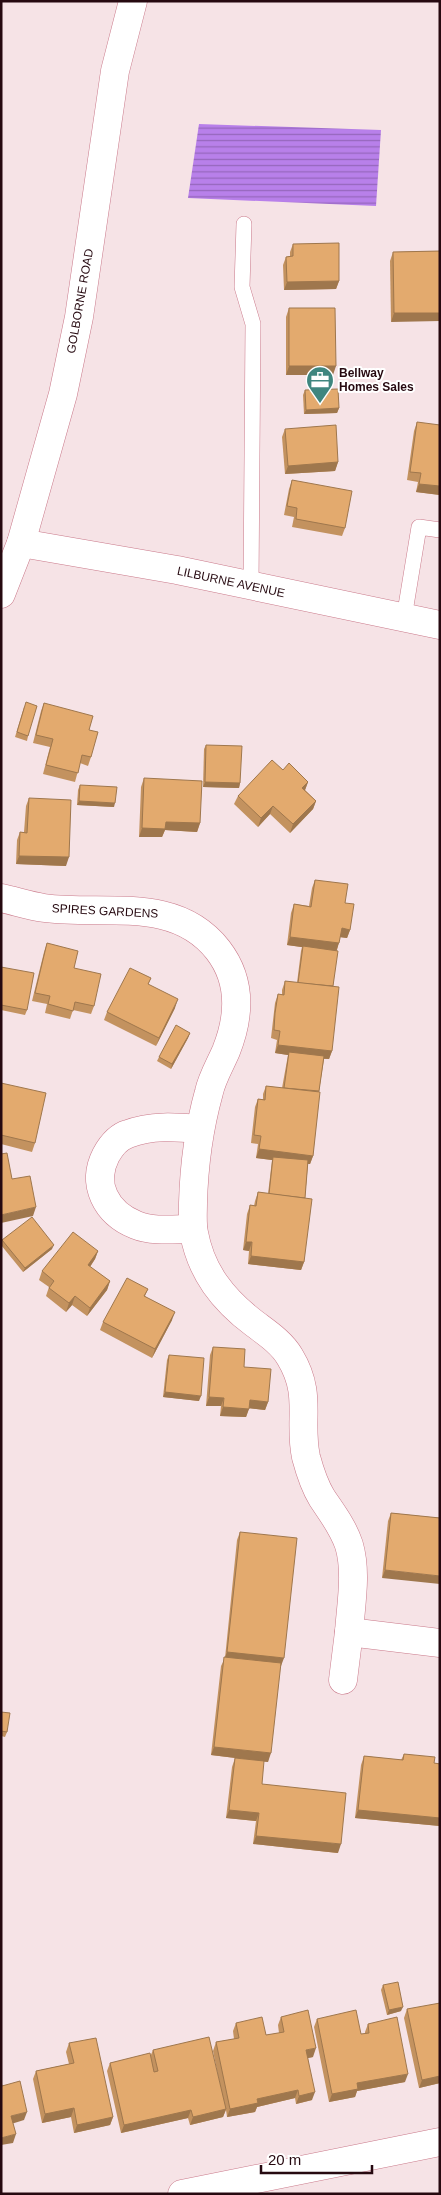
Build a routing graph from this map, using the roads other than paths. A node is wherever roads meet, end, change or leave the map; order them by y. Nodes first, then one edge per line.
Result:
1 (133, 1) edge
2 (244, 224) dead end
3 (440, 530) edge
4 (22, 543) junction
5 (251, 587) junction
6 (1, 594) edge
7 (404, 618) junction
8 (440, 625) edge
9 (1, 898) edge
10 (200, 1128) junction
11 (193, 1229) junction
12 (349, 1632) junction
13 (440, 1643) edge
14 (343, 1680) dead end
15 (440, 2142) edge
16 (182, 2194) edge

1 - 4 street, GOLBORNE ROAD
2 - 5 lane
3 - 7 lane
4 - 5 street, LILBURNE AVENUE
4 - 6 street, GOLBORNE ROAD
5 - 7 street, LILBURNE AVENUE
7 - 8 street, LILBURNE AVENUE
9 - 10 street, SPIRES GARDENS
10 - 11 street, SPIRES GARDENS
10 - 11 street
11 - 12 street, SPIRES GARDENS
12 - 13 street
12 - 14 street, SPIRES GARDENS
15 - 16 street

